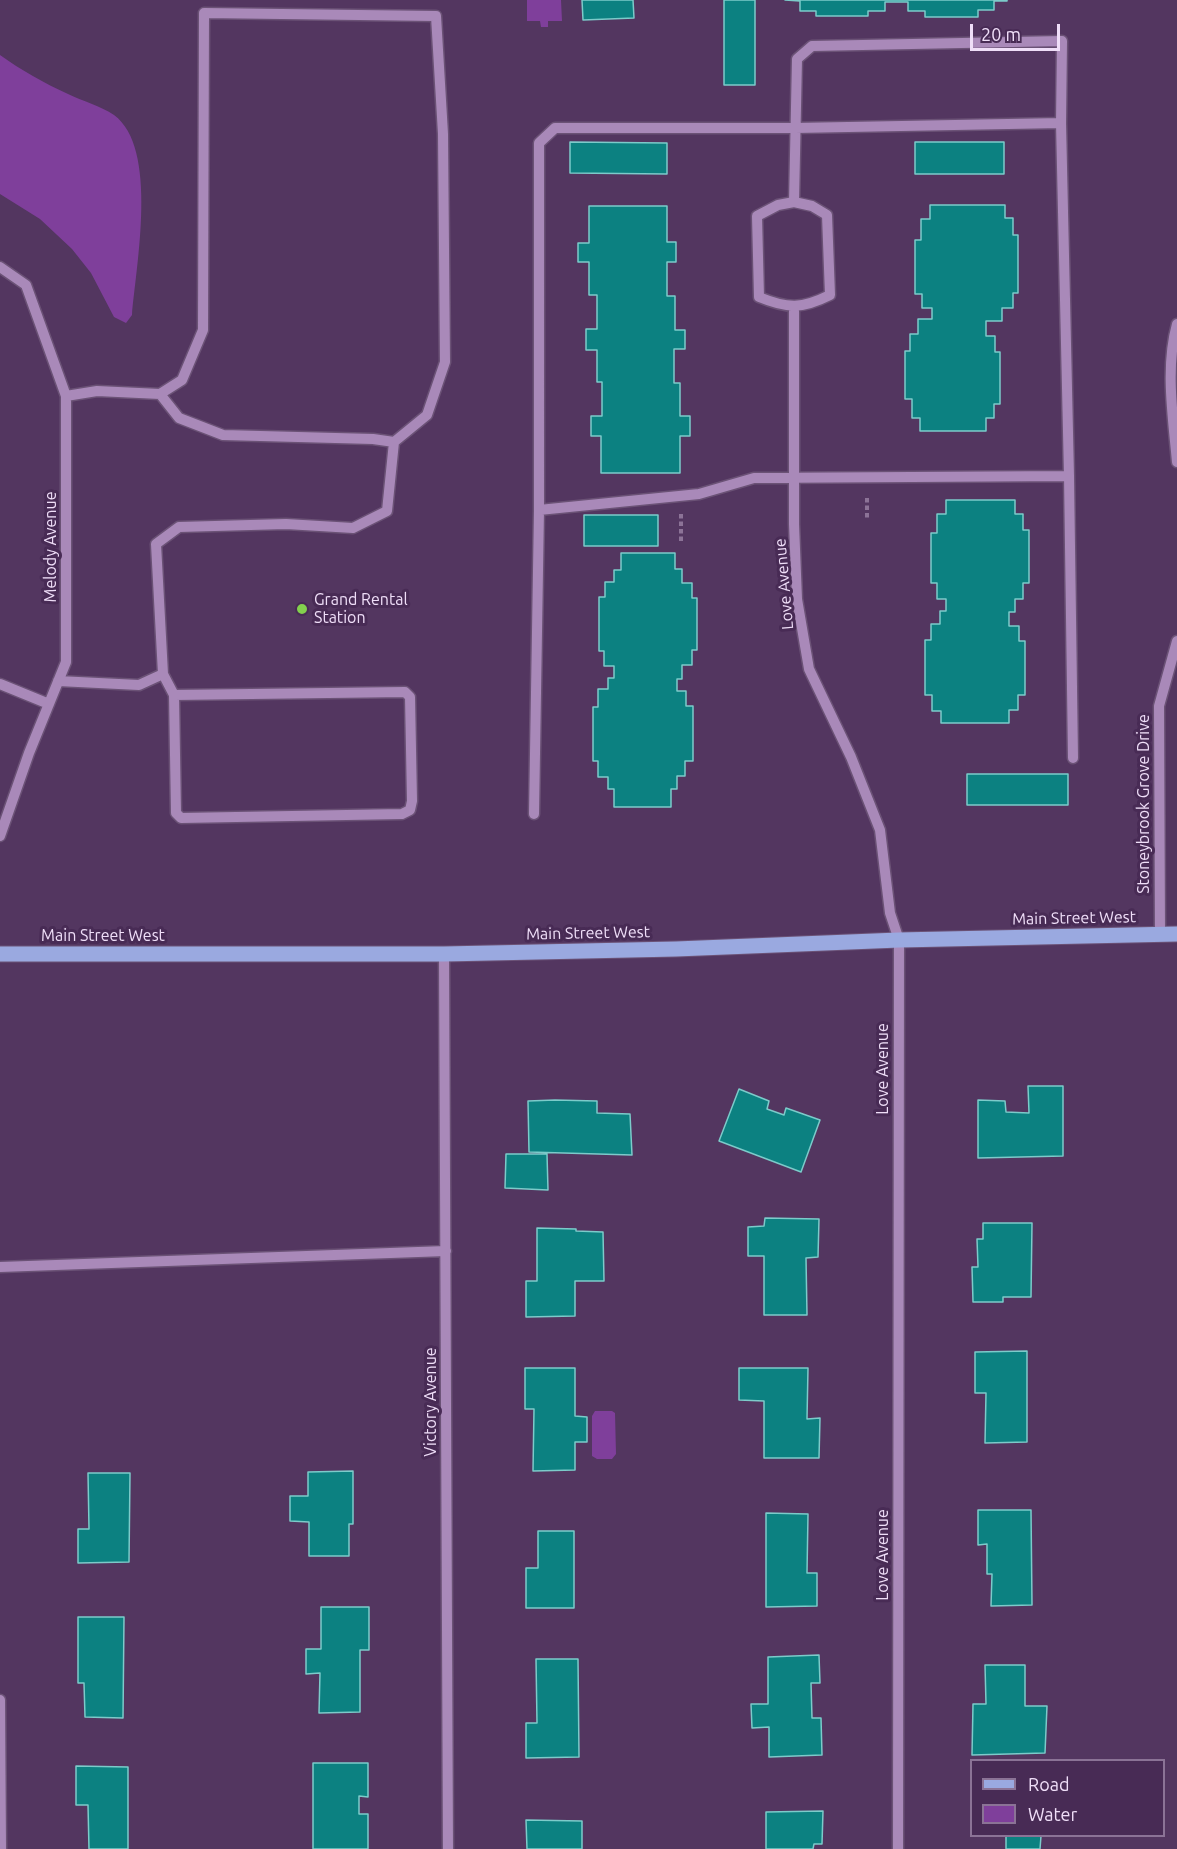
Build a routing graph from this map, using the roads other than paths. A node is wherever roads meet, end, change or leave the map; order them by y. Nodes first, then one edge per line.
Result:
1 (1061, 123) junction
2 (795, 128) junction
3 (794, 202) junction
4 (0, 267) edge
5 (794, 307) junction
6 (1177, 324) edge
7 (160, 394) junction
8 (66, 396) junction
9 (394, 442) junction
10 (1177, 462) edge
11 (1070, 476) junction
12 (794, 478) junction
13 (539, 510) junction
14 (1177, 641) edge
15 (163, 674) junction
16 (58, 681) junction
17 (0, 684) edge
18 (174, 695) junction
19 (49, 704) junction
20 (1073, 758) dead end
21 (534, 814) dead end
22 (0, 836) edge
23 (1160, 934) junction
24 (1177, 934) edge
25 (898, 940) junction
26 (0, 954) edge
27 (444, 954) junction
28 (446, 1251) junction
29 (0, 1267) edge
30 (0, 1700) edge
31 (1, 1849) edge
32 (448, 1849) edge
33 (897, 1849) edge

1 - 2 street
1 - 2 street
1 - 11 street
2 - 3 street
2 - 13 street
3 - 5 street
3 - 5 street
4 - 8 street, Melody Avenue
5 - 12 street, Love Avenue
6 - 10 street
7 - 8 street
7 - 9 street
7 - 9 street
8 - 16 street, Melody Avenue
9 - 15 street
11 - 12 street
11 - 20 street
12 - 13 street
12 - 25 street, Love Avenue
13 - 21 street
14 - 23 street, Stoneybrook Grove Drive
15 - 16 street
15 - 18 street
16 - 19 street, Melody Avenue
17 - 19 street
18 - 18 street
19 - 22 street, Melody Avenue
23 - 24 main road, Main Street West
23 - 25 main road, Main Street West
25 - 27 main road, Main Street West
25 - 33 street, Love Avenue
26 - 27 main road, Main Street West
27 - 28 street, Victory Avenue
28 - 29 street
28 - 32 street, Victory Avenue
30 - 31 street

